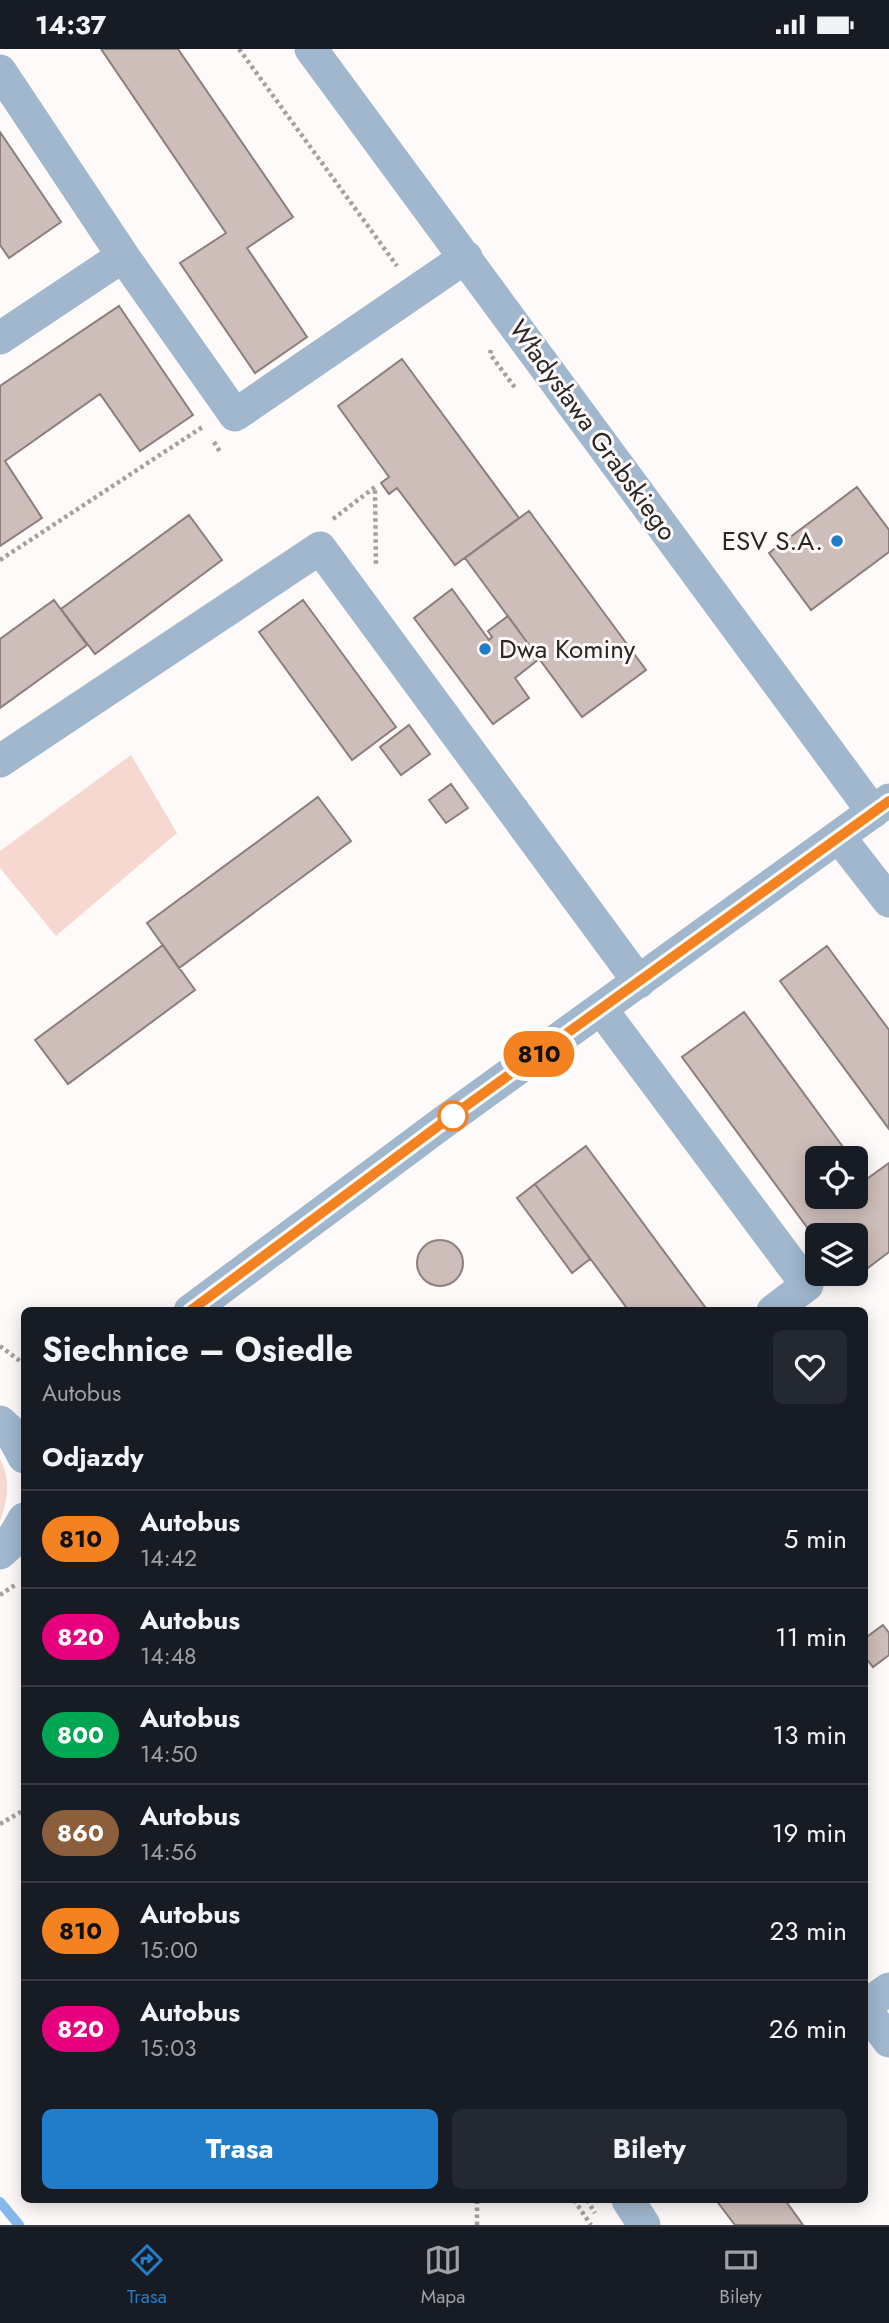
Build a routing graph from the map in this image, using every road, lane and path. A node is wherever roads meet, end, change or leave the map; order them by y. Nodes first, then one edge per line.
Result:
1 (239, 49) edge
2 (311, 49) edge
3 (0, 71) edge
4 (123, 256) junction
5 (466, 257) junction
6 (416, 292) junction
7 (0, 338) edge
8 (230, 407) junction
9 (332, 521) dead end
10 (0, 560) edge
11 (376, 567) dead end
12 (0, 761) edge
13 (881, 806) edge
14 (839, 837) junction
15 (889, 901) edge
16 (639, 982) junction
17 (601, 1009) junction
18 (195, 1307) edge
19 (778, 1307) edge
20 (0, 1346) edge
21 (21, 1362) edge
22 (21, 1414) edge
23 (0, 1421) edge
24 (21, 1452) edge
25 (21, 1525) edge
26 (0, 1553) edge
27 (21, 1812) edge
28 (0, 1824) edge
29 (889, 1989) edge
30 (868, 2005) edge
31 (868, 2013) edge
32 (889, 2041) edge
33 (477, 2203) edge
34 (576, 2203) edge
35 (630, 2203) edge
36 (477, 2225) edge
37 (591, 2225) edge
38 (644, 2225) edge

1 - 6 path
2 - 5 street, Władysława Grabskiego
3 - 4 street
4 - 7 street
4 - 8 street
5 - 6 street
5 - 13 street, Władysława Grabskiego
6 - 8 street
8 - 10 path
9 - 11 path
12 - 16 street
13 - 14 street
14 - 15 street
14 - 16 street
16 - 17 street
17 - 18 street
17 - 19 street
20 - 21 path
22 - 23 street
23 - 24 street
25 - 26 street
27 - 28 path
29 - 30 street
31 - 32 street
33 - 36 path
34 - 37 path
35 - 38 street

